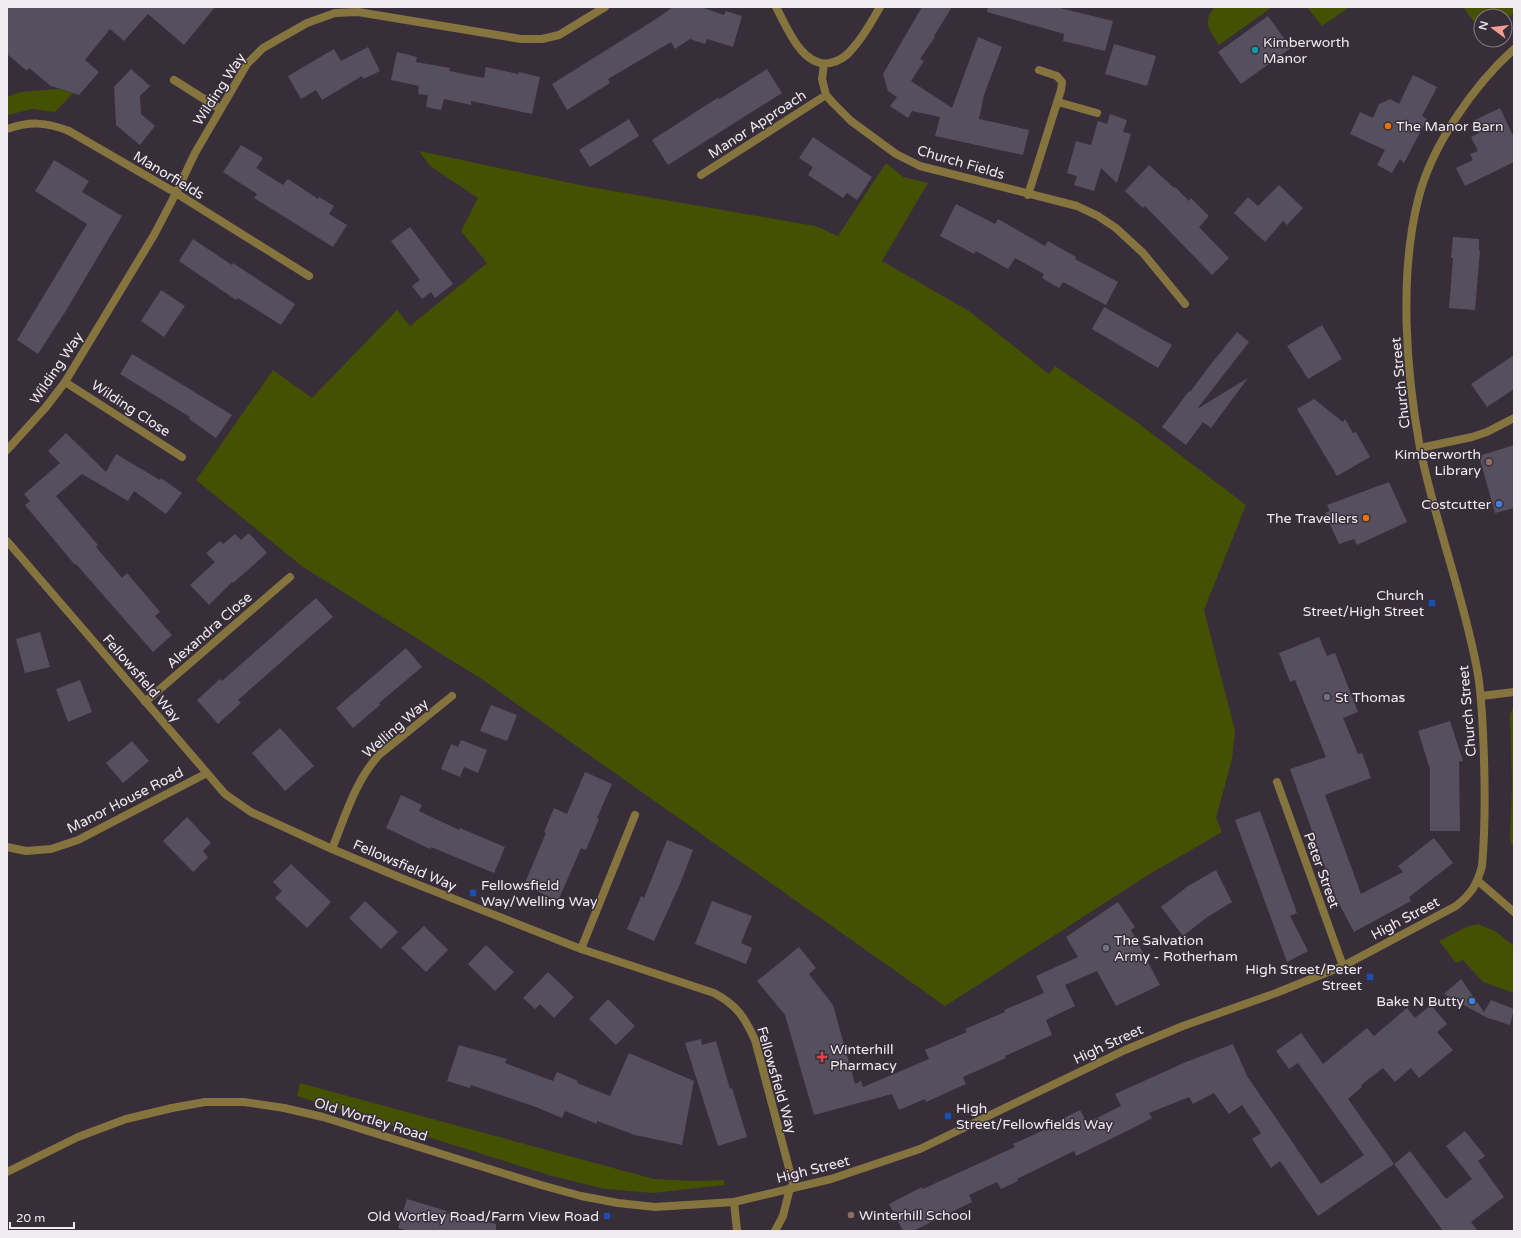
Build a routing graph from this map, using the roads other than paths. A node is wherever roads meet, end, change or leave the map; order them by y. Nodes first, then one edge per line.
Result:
1 (605, 7) edge
2 (776, 7) edge
3 (880, 7) edge
4 (334, 10) edge
5 (1514, 49) edge
6 (824, 64) junction
7 (1038, 70) dead end
8 (174, 80) dead end
9 (826, 95) junction
10 (1058, 102) junction
11 (220, 109) junction
12 (1096, 113) dead end
13 (7, 129) edge
14 (701, 176) dead end
15 (176, 194) junction
16 (1028, 194) junction
17 (309, 276) dead end
18 (1185, 304) dead end
19 (65, 382) junction
20 (1514, 418) edge
21 (1420, 448) junction
22 (7, 450) edge
23 (182, 457) dead end
24 (7, 541) edge
25 (290, 577) dead end
26 (1514, 692) edge
27 (452, 696) dead end
28 (1481, 696) junction
29 (145, 702) junction
30 (207, 773) junction
31 (1277, 782) dead end
32 (634, 816) dead end
33 (7, 846) edge
34 (332, 849) junction
35 (1478, 881) junction
36 (1514, 912) edge
37 (581, 949) junction
38 (1343, 966) junction
39 (7, 1172) edge
40 (792, 1188) junction
41 (734, 1202) junction
42 (737, 1231) edge
43 (774, 1231) edge

1 - 4 street, Wilding Way
2 - 6 street
3 - 6 street
4 - 11 street, Wilding Way
5 - 21 street, Church Street
6 - 9 street
7 - 10 street
8 - 11 street
9 - 14 street, Manor Approach
9 - 16 street, Church Fields
10 - 12 street
10 - 16 street
11 - 15 street, Wilding Way
13 - 15 street, Manorfields
15 - 17 street, Manorfields
15 - 19 street, Wilding Way
16 - 18 street, Church Fields
19 - 22 street, Wilding Way
19 - 23 street, Wilding Close
20 - 21 street
21 - 28 street, Church Street
24 - 29 street, Fellowsfield Way
25 - 29 street, Alexandra Close
26 - 28 street
27 - 34 street, Welling Way
28 - 35 street, Church Street
29 - 30 street, Fellowsfield Way
30 - 33 street, Manor House Road
30 - 34 street, Fellowsfield Way
31 - 38 street, Peter Street
32 - 37 street
34 - 37 street, Fellowsfield Way
35 - 36 street
35 - 38 street, High Street
37 - 40 street, Fellowsfield Way
38 - 40 street, High Street
39 - 41 street, Old Wortley Road
40 - 41 street, High Street
40 - 43 street
41 - 42 street

